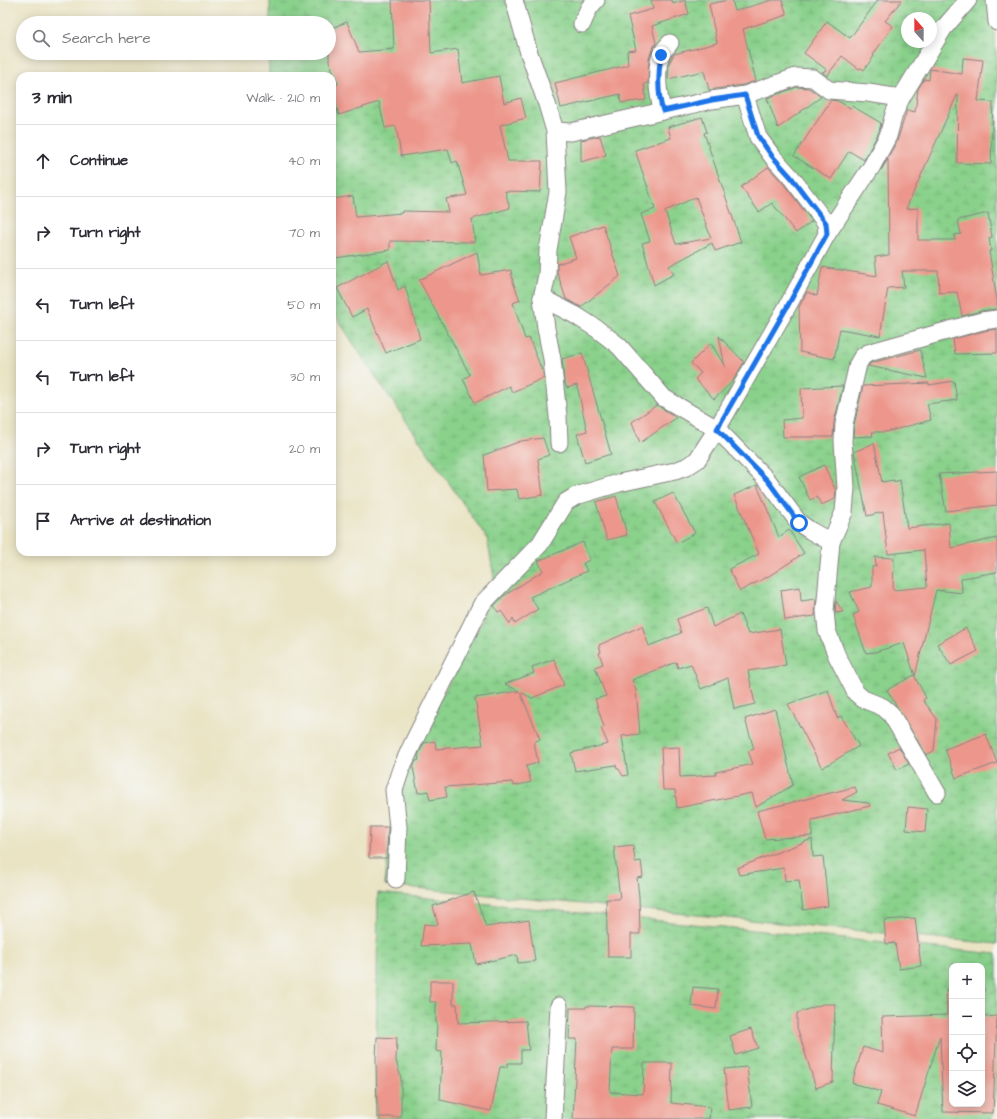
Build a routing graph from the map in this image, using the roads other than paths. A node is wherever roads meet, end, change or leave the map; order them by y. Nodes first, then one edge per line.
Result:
1 (514, 0) edge
2 (596, 0) edge
3 (968, 0) edge
4 (995, 0) edge
5 (997, 22) edge
6 (582, 24) dead end
7 (670, 43) dead end
8 (745, 95) junction
9 (900, 98) junction
10 (663, 111) junction
11 (555, 131) junction
12 (827, 234) junction
13 (542, 298) junction
14 (997, 319) edge
15 (717, 429) junction
16 (559, 443) dead end
17 (831, 542) junction
18 (937, 793) dead end
19 (396, 879) dead end
20 (559, 1006) dead end
21 (553, 1119) edge

1 - 11 street
2 - 6 street
3 - 9 street
4 - 5 street
7 - 10 street
8 - 9 street
8 - 10 street
8 - 12 street
9 - 12 street
10 - 11 street
11 - 13 street
12 - 15 street
13 - 15 street
13 - 16 street
14 - 17 street
15 - 17 street
15 - 19 street
17 - 18 street
20 - 21 street

